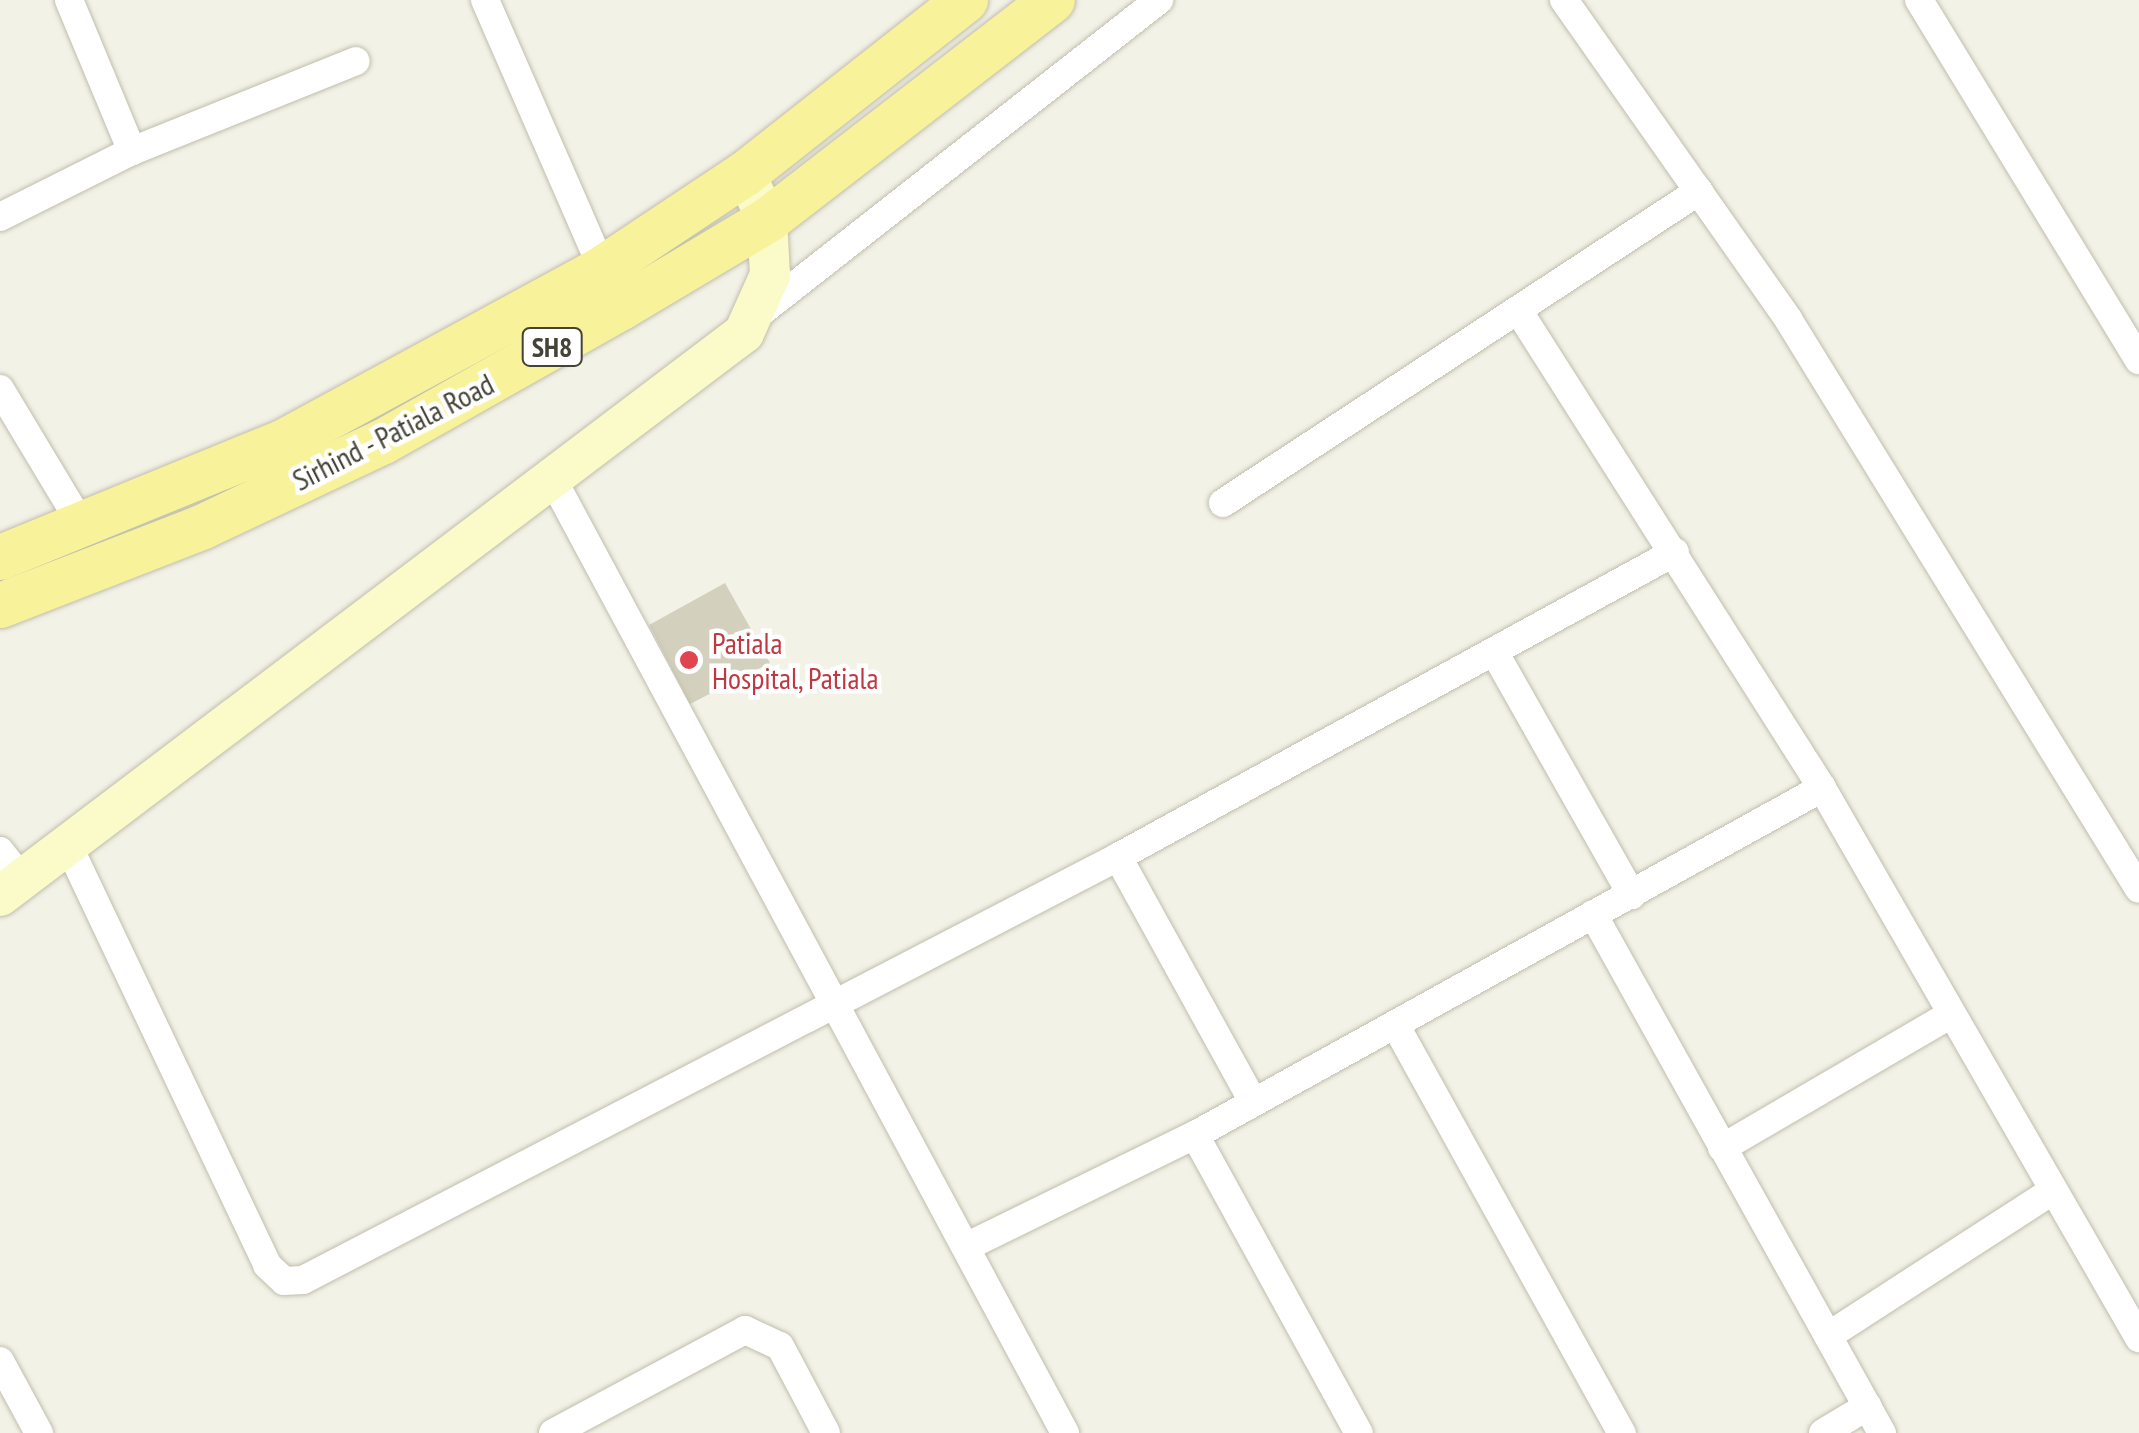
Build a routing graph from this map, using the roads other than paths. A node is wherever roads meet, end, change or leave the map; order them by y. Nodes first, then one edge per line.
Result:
1 (69, 0) edge
2 (485, 0) edge
3 (965, 0) edge
4 (1052, 0) edge
5 (1159, 0) edge
6 (1564, 0) edge
7 (1919, 0) edge
8 (356, 60) dead end
9 (132, 151) junction
10 (745, 174) junction
11 (1699, 191) junction
12 (0, 217) edge
13 (767, 220) junction
14 (602, 268) junction
15 (1518, 310) junction
16 (760, 312) junction
17 (2139, 360) edge
18 (0, 389) edge
19 (553, 480) junction
20 (1223, 503) dead end
21 (83, 527) junction
22 (1675, 552) junction
23 (0, 557) edge
24 (0, 605) edge
25 (1496, 655) junction
26 (1822, 788) junction
27 (67, 843) junction
28 (1118, 858) junction
29 (7, 875) edge
30 (2139, 889) edge
31 (1632, 895) junction
32 (1594, 914) junction
33 (835, 1002) junction
34 (1952, 1014) junction
35 (1396, 1026) junction
36 (1253, 1102) junction
37 (1194, 1135) junction
38 (1722, 1148) junction
39 (2052, 1191) junction
40 (970, 1244) junction
41 (1828, 1336) junction
42 (2139, 1338) edge
43 (0, 1361) edge
44 (1868, 1406) junction
45 (39, 1433) edge
46 (553, 1433) edge
47 (826, 1433) edge
48 (1065, 1433) edge
49 (1360, 1433) edge
50 (1622, 1433) edge
51 (1823, 1433) edge
52 (1882, 1433) edge

1 - 9 street
2 - 14 street
3 - 10 main road
4 - 13 main road, Sirhind - Patiala Road / SH8
5 - 16 street
6 - 11 street
7 - 17 street
8 - 9 street
9 - 12 street
10 - 13 street
10 - 14 main road
11 - 15 street
11 - 30 street
13 - 16 street
13 - 24 main road, Sirhind - Patiala Road / SH8
14 - 21 main road
15 - 20 street
15 - 22 street
16 - 19 street
18 - 21 street
19 - 27 street
19 - 33 street
21 - 23 main road
22 - 25 street
22 - 26 street
25 - 28 street
25 - 31 street
26 - 31 street
26 - 34 street
27 - 29 street
27 - 33 street
28 - 33 street
28 - 36 street
31 - 32 street
32 - 35 street
32 - 38 street
33 - 40 street
34 - 38 street
34 - 39 street
35 - 36 street
35 - 50 street
36 - 37 street
37 - 40 street
37 - 49 street
38 - 41 street
39 - 41 street
39 - 42 street
40 - 48 street
41 - 44 street
43 - 45 street
44 - 51 street
44 - 52 street
46 - 47 street

